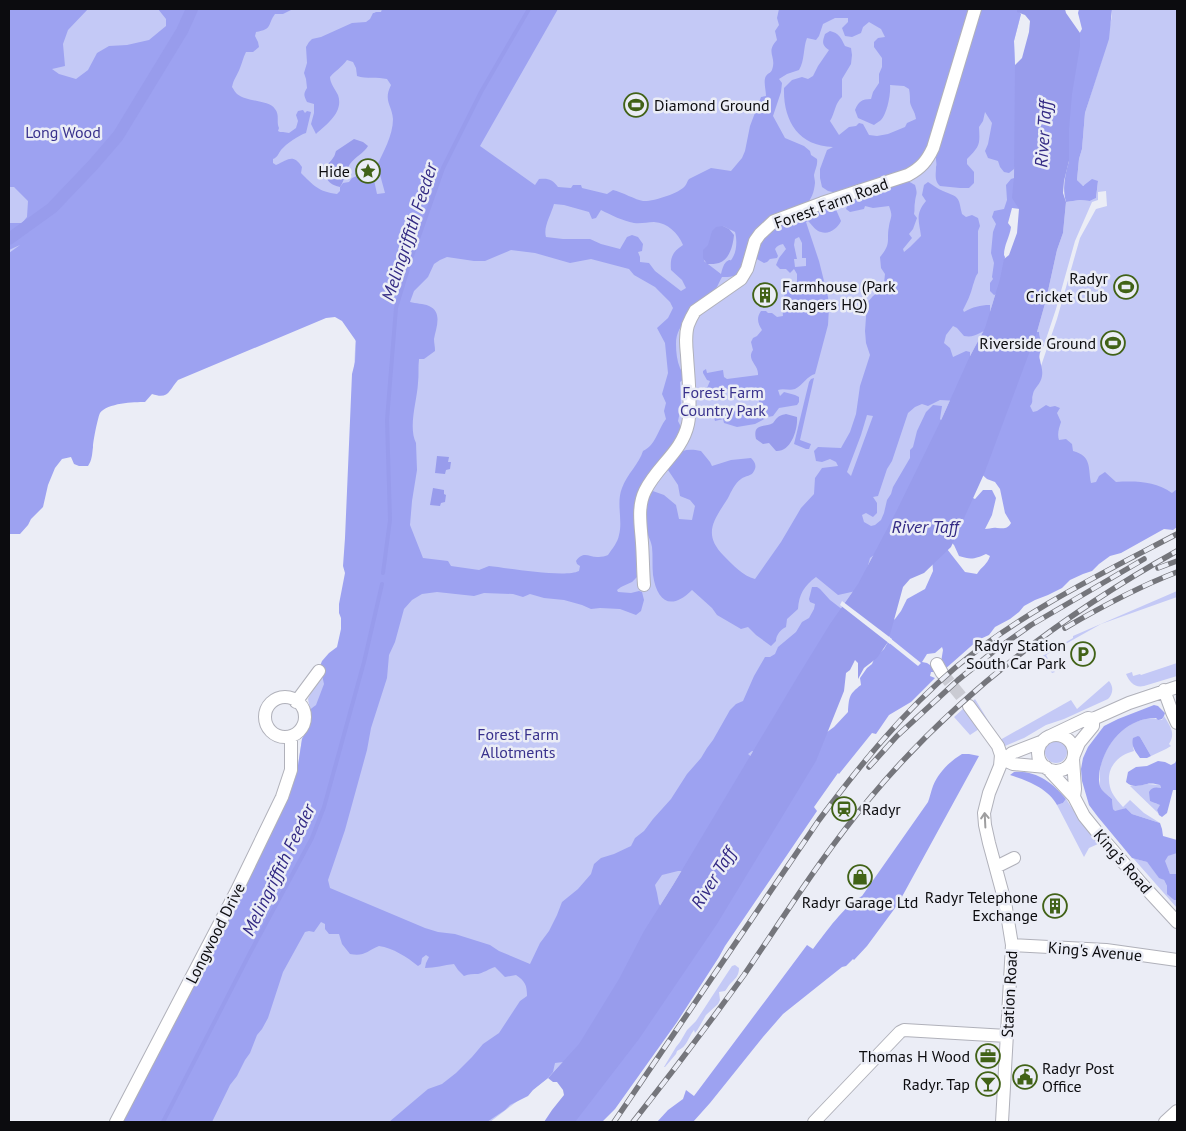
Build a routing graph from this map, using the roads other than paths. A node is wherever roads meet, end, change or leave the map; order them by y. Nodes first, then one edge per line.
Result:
1 (975, 9) edge
2 (644, 585) dead end
3 (319, 670) dead end
4 (1177, 687) edge
5 (1164, 690) junction
6 (296, 702) junction
7 (969, 706) tunnel mouth
8 (1093, 719) junction
9 (1177, 723) edge
10 (291, 736) junction
11 (1045, 739) junction
12 (1073, 757) junction
13 (1003, 759) junction
14 (1046, 767) junction
15 (1074, 797) junction
16 (1014, 858) dead end
17 (996, 867) junction
18 (1177, 922) edge
19 (1012, 944) junction
20 (1177, 960) edge
21 (1007, 1036) junction
22 (1177, 1111) edge
23 (116, 1122) edge
24 (814, 1122) edge
25 (1002, 1122) edge
26 (1165, 1122) edge

1 - 2 street, Forest Farm Road
3 - 6 street
4 - 5 street
5 - 8 street
5 - 9 street
6 - 10 street
6 - 10 street
7 - 13 street
8 - 11 street
8 - 12 street
10 - 23 street, Longwood Drive
11 - 12 street
11 - 13 street
11 - 14 street
12 - 14 street
12 - 15 street, King's Road
13 - 14 street
17 -> 13 street, Station Road
14 - 15 street, King's Road
15 - 18 street, King's Road
16 - 17 street
17 - 19 street, Station Road
19 - 20 street, King's Avenue
19 - 21 street, Station Road
21 - 24 street
21 - 25 street, Station Road
22 - 26 street

